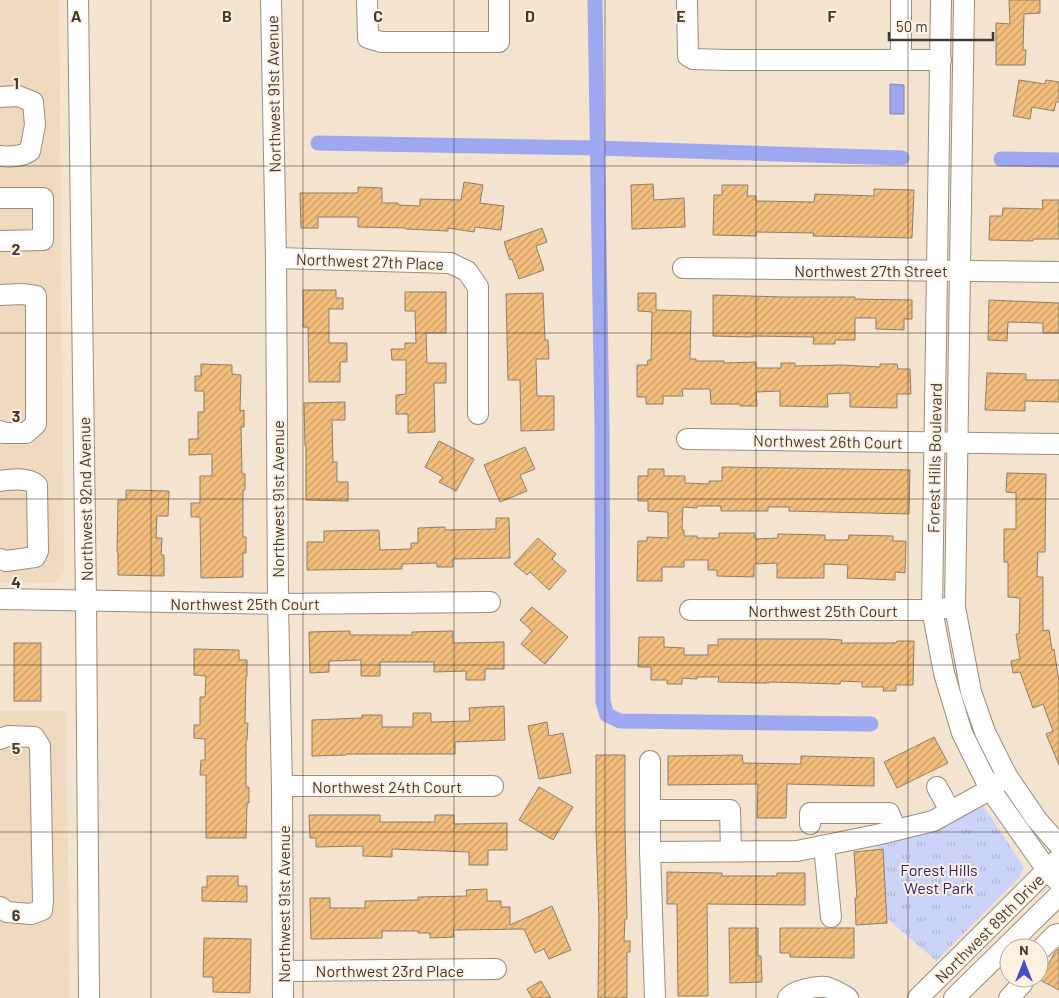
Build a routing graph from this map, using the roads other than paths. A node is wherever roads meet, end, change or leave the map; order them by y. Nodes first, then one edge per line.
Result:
1 (78, 0) edge
2 (271, 0) edge
3 (367, 0) edge
4 (500, 0) edge
5 (687, 0) edge
6 (901, 0) edge
7 (941, 0) edge
8 (964, 0) edge
9 (902, 60) junction
10 (941, 60) junction
11 (0, 96) edge
12 (0, 156) edge
13 (0, 198) edge
14 (0, 241) edge
15 (276, 258) junction
16 (683, 268) dead end
17 (937, 270) junction
18 (960, 270) junction
19 (1059, 272) edge
20 (0, 295) edge
21 (478, 414) dead end
22 (0, 431) edge
23 (687, 439) dead end
24 (934, 442) junction
25 (957, 442) junction
26 (1059, 444) edge
27 (0, 480) edge
28 (0, 559) edge
29 (0, 600) edge
30 (86, 602) junction
31 (490, 602) dead end
32 (278, 604) junction
33 (955, 607) junction
34 (932, 609) junction
35 (690, 610) dead end
36 (0, 739) edge
37 (650, 761) dead end
38 (1007, 776) junction
39 (282, 786) junction
40 (493, 786) dead end
41 (937, 787) dead end
42 (990, 789) junction
43 (650, 810) junction
44 (950, 812) junction
45 (810, 824) dead end
46 (896, 830) junction
47 (824, 846) junction
48 (1059, 846) edge
49 (731, 851) junction
50 (650, 852) junction
51 (1055, 870) edge
52 (1059, 895) edge
53 (0, 907) edge
54 (831, 917) dead end
55 (1059, 934) edge
56 (1049, 941) edge
57 (496, 969) dead end
58 (284, 971) junction
59 (1018, 988) edge
60 (89, 998) edge
61 (283, 998) edge
62 (655, 998) edge
63 (788, 998) edge
64 (848, 998) edge
65 (918, 998) edge
66 (954, 998) edge
67 (1009, 998) edge

1 - 30 street, Northwest 92nd Avenue
2 - 15 street, Northwest 91st Avenue
3 - 4 street
5 - 9 street
6 - 9 street
7 - 10 street, Forest Hills Boulevard
8 - 18 street, Forest Hills Boulevard
9 - 10 street
10 - 17 street, Forest Hills Boulevard
11 - 12 street
13 - 14 street
15 - 21 street, Northwest 27th Place
15 - 32 street, Northwest 91st Avenue
16 - 17 street, Northwest 27th Street
17 - 18 street, Northwest 27th Street
17 - 24 street, Forest Hills Boulevard
18 - 19 street, Northwest 27th Street
18 - 25 street, Forest Hills Boulevard
20 - 22 street
23 - 24 street, Northwest 26th Court
24 - 25 street, Northwest 26th Court
24 - 34 street, Forest Hills Boulevard
25 - 26 street, Northwest 26th Court
25 - 33 street, Forest Hills Boulevard
27 - 28 street
29 - 30 street, Northwest 25th Court
30 - 32 street, Northwest 25th Court
30 - 60 street, Northwest 92nd Avenue
31 - 32 street, Northwest 25th Court
32 - 39 street, Northwest 91st Avenue
33 - 34 street, Northwest 25th Court
33 - 38 street, Forest Hills Boulevard
34 - 35 street, Northwest 25th Court
34 - 42 street, Forest Hills Boulevard
36 - 53 street
37 - 43 street
38 - 42 street
38 - 48 street, Forest Hills Boulevard
39 - 40 street, Northwest 24th Court
39 - 58 street, Northwest 91st Avenue
41 - 44 street
42 - 44 street
42 - 51 street, Forest Hills Boulevard
43 - 49 street
43 - 50 street
44 - 46 street
45 - 46 street
46 - 47 street
47 - 49 street
47 - 54 street
49 - 50 street
50 - 62 street
51 - 65 street, Northwest 89th Drive
52 - 66 street, Northwest 89th Drive
55 - 56 street
57 - 58 street, Northwest 23rd Place
58 - 61 street, Northwest 91st Avenue
59 - 67 street
63 - 64 street

